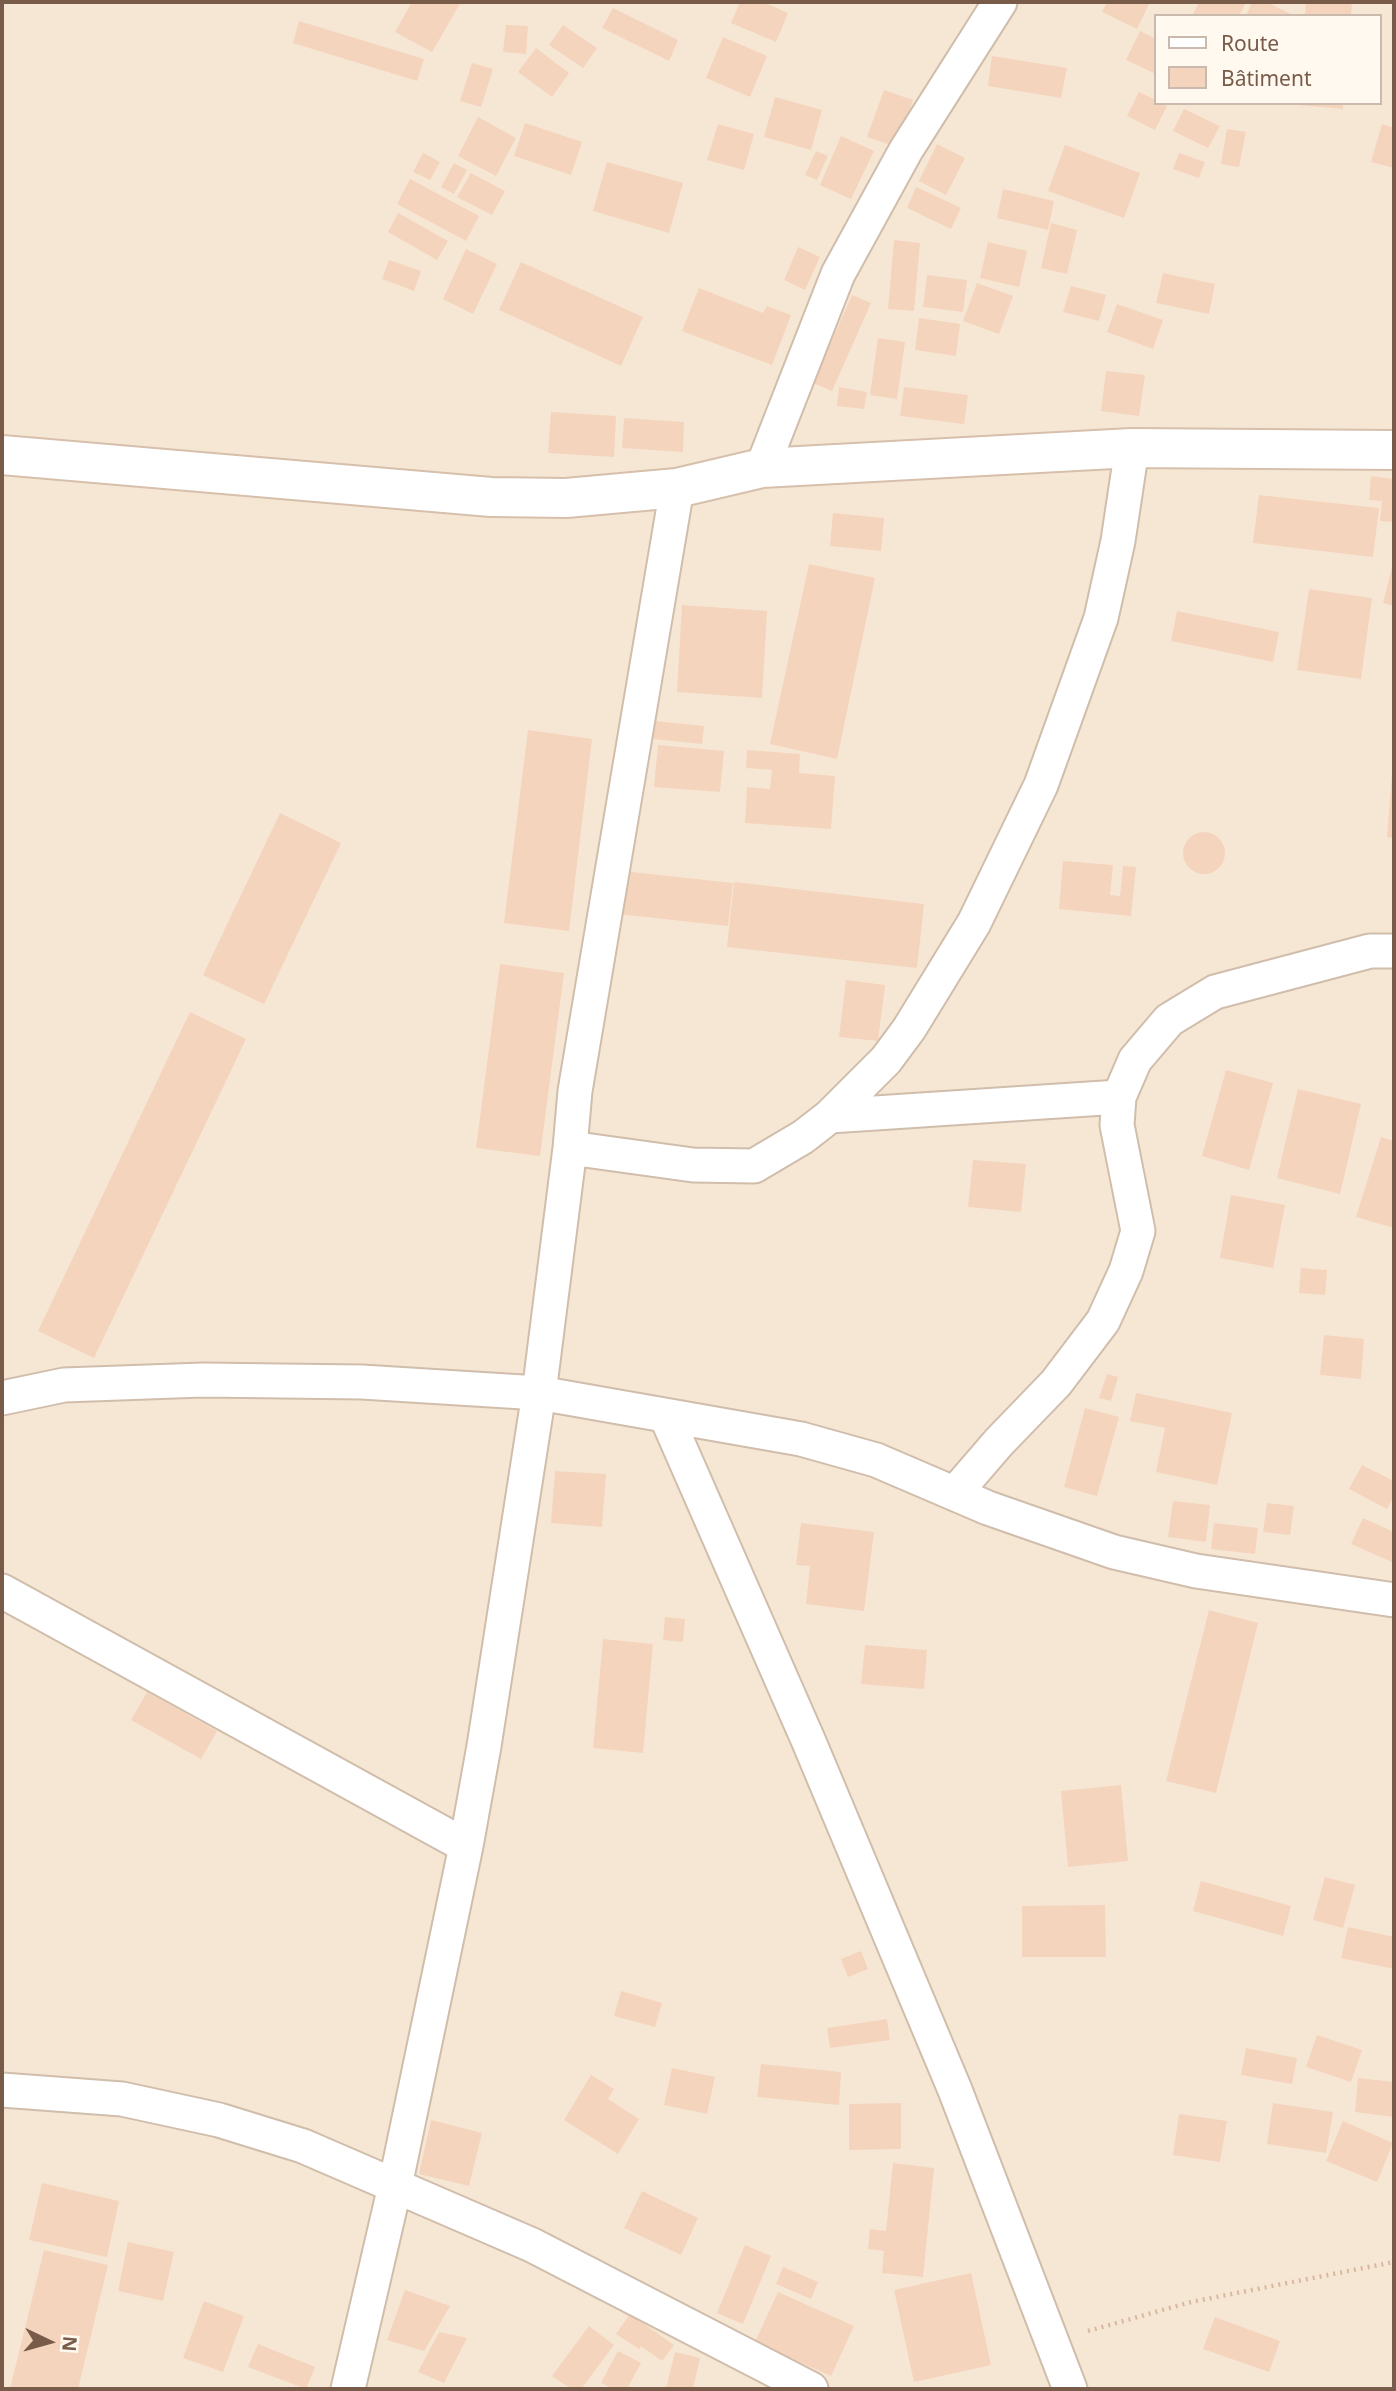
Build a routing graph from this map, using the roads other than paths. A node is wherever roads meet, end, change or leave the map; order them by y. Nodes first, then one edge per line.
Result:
1 (1000, 2) edge
2 (1132, 448) junction
3 (1394, 450) edge
4 (2, 455) edge
5 (762, 468) junction
6 (677, 488) junction
7 (1394, 951) edge
8 (1119, 1097) junction
9 (830, 1116) junction
10 (570, 1148) junction
11 (540, 1393) junction
12 (2, 1398) edge
13 (666, 1416) junction
14 (956, 1493) junction
15 (2, 1591) edge
16 (1394, 1600) edge
17 (466, 1846) junction
18 (2, 2090) edge
19 (395, 2186) junction
20 (348, 2389) edge
21 (811, 2389) edge
22 (1070, 2389) edge

1 - 5 street
2 - 3 main road
2 - 5 main road
2 - 9 street
4 - 6 main road
5 - 6 main road
6 - 10 street
7 - 8 street
8 - 9 street
8 - 14 street
9 - 10 street
10 - 11 street
11 - 12 street
11 - 13 street
11 - 17 street
13 - 14 street
13 - 22 street
14 - 16 street
15 - 17 street
17 - 19 street
18 - 19 street
19 - 20 street
19 - 21 street

